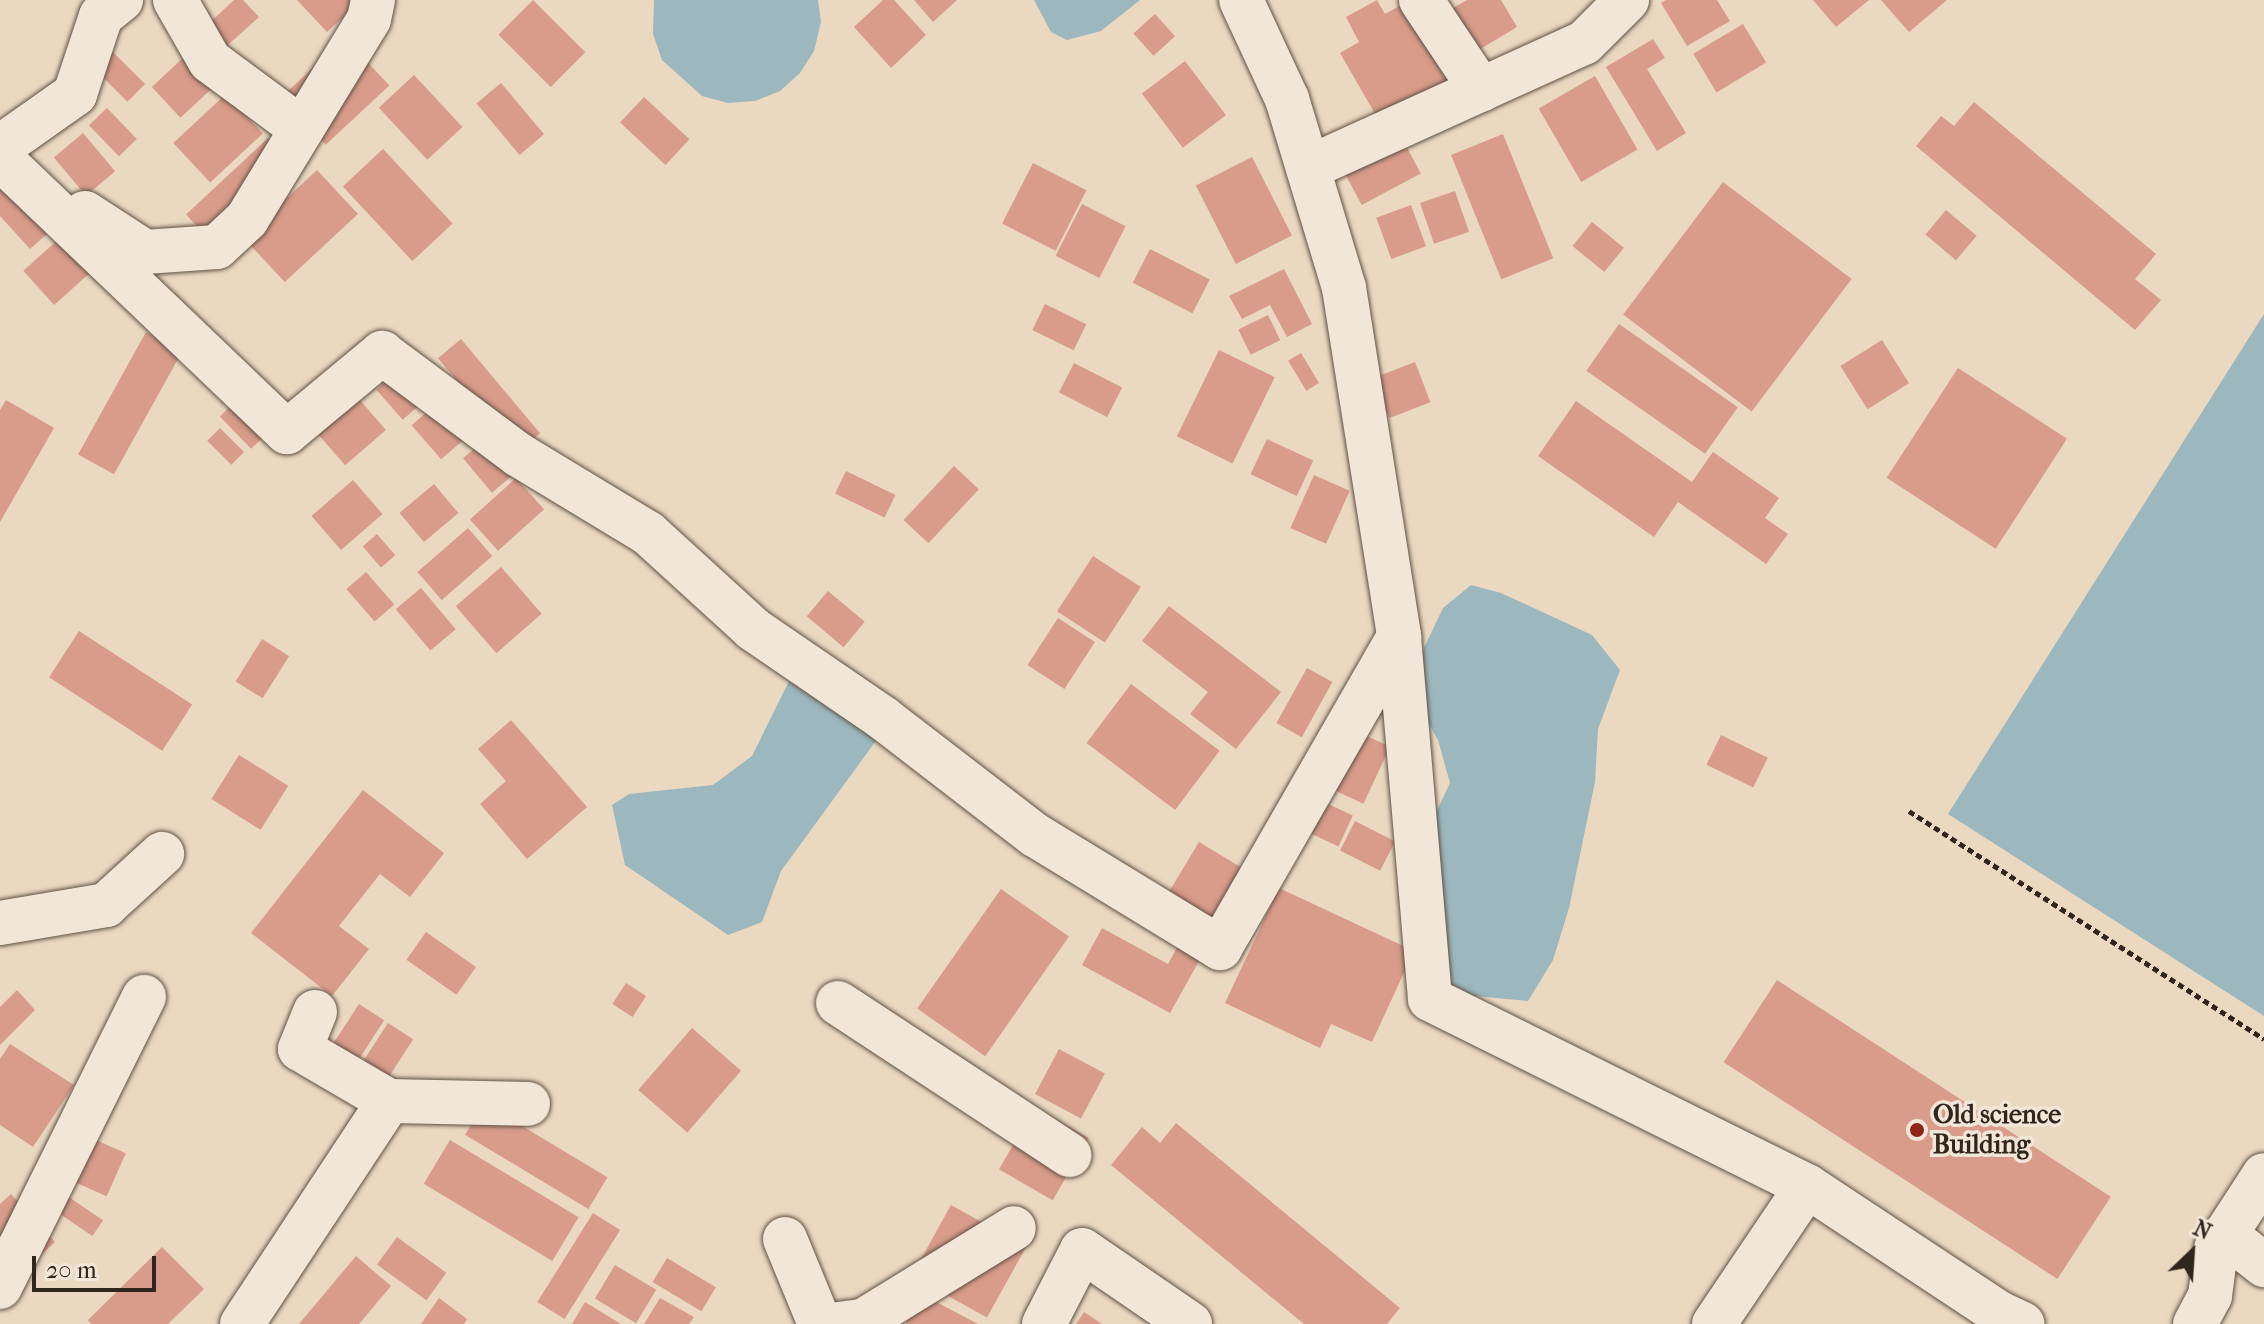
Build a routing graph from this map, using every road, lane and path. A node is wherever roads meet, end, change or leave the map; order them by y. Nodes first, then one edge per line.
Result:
1 (121, 0) edge
2 (175, 0) edge
3 (373, 0) edge
4 (1241, 0) edge
5 (1421, 0) edge
6 (1627, 0) edge
7 (1481, 90) junction
8 (302, 129) junction
9 (0, 147) edge
10 (0, 157) edge
11 (1308, 168) junction
12 (1399, 637) junction
13 (1909, 811) dead end
14 (162, 854) dead end
15 (0, 923) edge
16 (144, 997) dead end
17 (838, 1003) dead end
18 (315, 1012) dead end
19 (2264, 1039) edge
20 (389, 1101) junction
21 (528, 1104) dead end
22 (1069, 1155) dead end
23 (2264, 1175) edge
24 (1807, 1186) junction
25 (1014, 1228) dead end
26 (2225, 1234) junction
27 (785, 1239) dead end
28 (2264, 1265) edge
29 (0, 1287) edge
30 (242, 1324) edge
31 (820, 1324) edge
32 (838, 1324) edge
33 (1044, 1324) edge
34 (1190, 1324) edge
35 (1714, 1324) edge
36 (2023, 1324) edge
37 (2195, 1324) edge

1 - 9 street
2 - 8 street
3 - 8 street
4 - 11 street
5 - 7 street
6 - 7 street
7 - 11 street
8 - 10 street
10 - 12 street
11 - 12 street
12 - 24 street
13 - 19 path
14 - 15 street
16 - 29 street
17 - 22 street
18 - 20 street
20 - 21 street
20 - 30 street
23 - 26 street
24 - 35 street
24 - 36 street
25 - 32 street
26 - 28 street
26 - 37 street
27 - 31 street
33 - 34 street

